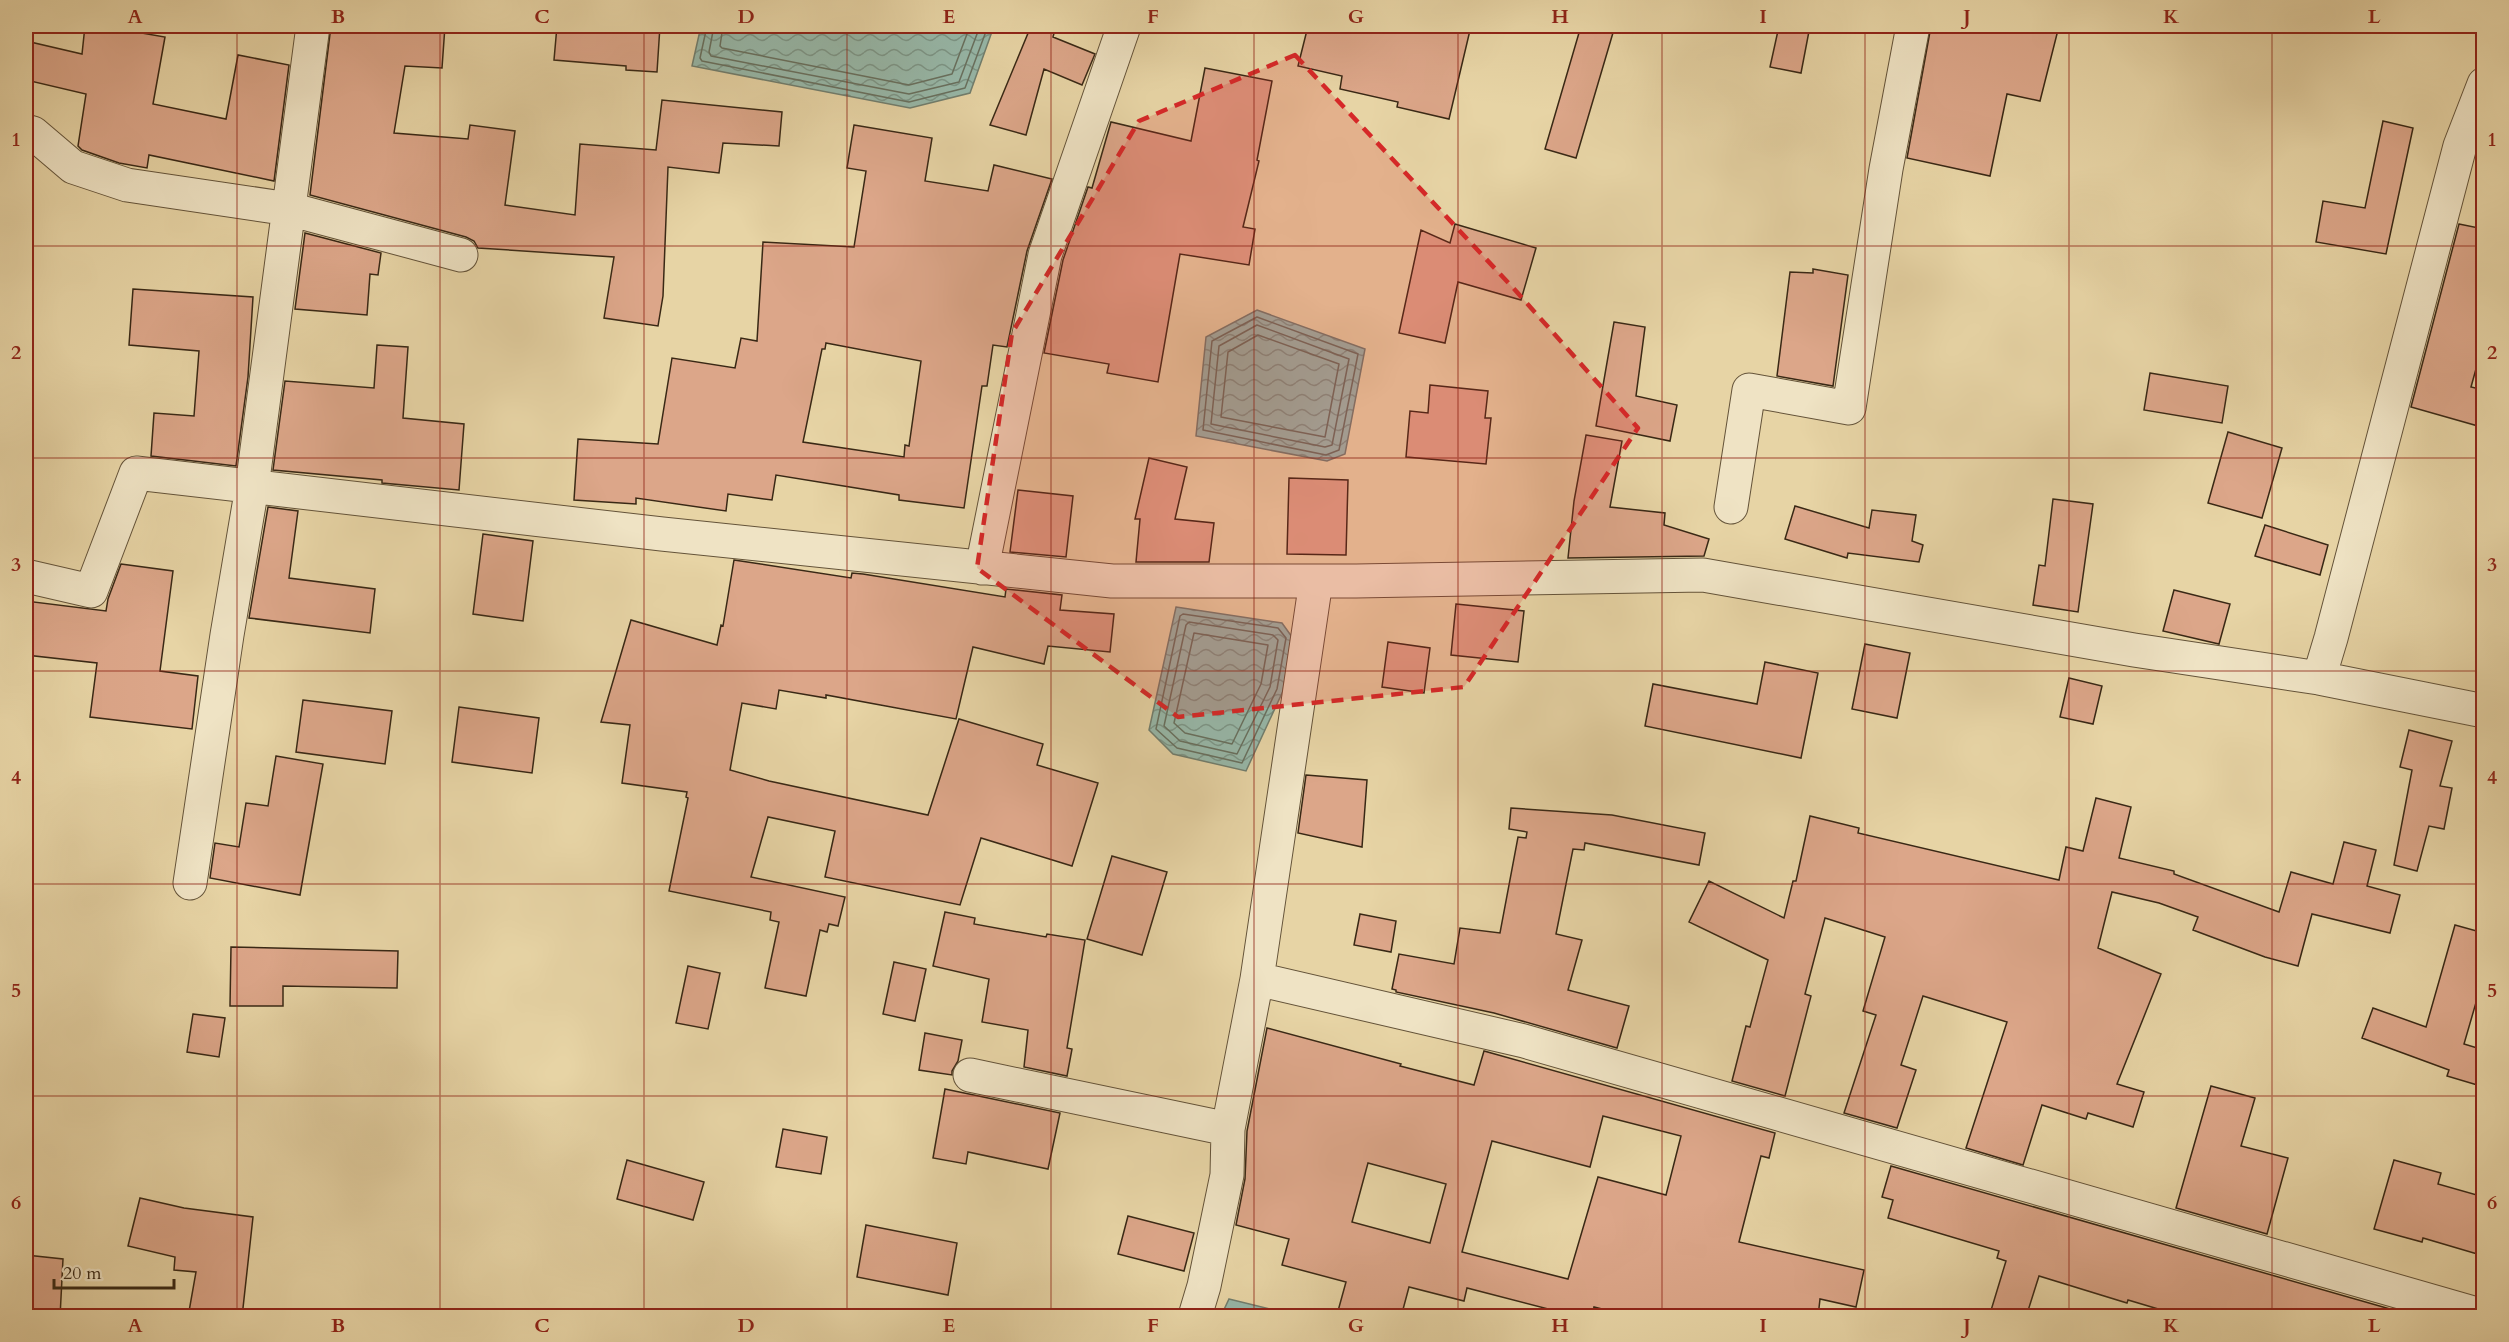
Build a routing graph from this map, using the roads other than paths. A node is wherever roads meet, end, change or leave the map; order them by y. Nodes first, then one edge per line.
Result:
1 (313, 26) edge
2 (1124, 26) edge
3 (1912, 26) edge
4 (2484, 84) edge
5 (26, 131) edge
6 (289, 208) junction
7 (461, 255) dead end
8 (252, 487) junction
9 (1731, 507) dead end
10 (981, 568) junction
11 (26, 576) edge
12 (1316, 581) junction
13 (2319, 678) junction
14 (2484, 711) edge
15 (190, 883) dead end
16 (1257, 979) junction
17 (970, 1075) dead end
18 (1228, 1129) junction
19 (2484, 1316) edge
20 (1195, 1317) edge

1 - 6 street
2 - 10 street
3 - 9 street
4 - 13 street
5 - 6 street
6 - 7 street
6 - 8 street
8 - 10 street
8 - 11 street
8 - 15 street
10 - 12 street
12 - 13 street
12 - 16 street
13 - 14 street
16 - 18 street
16 - 19 street
17 - 18 street
18 - 20 street

